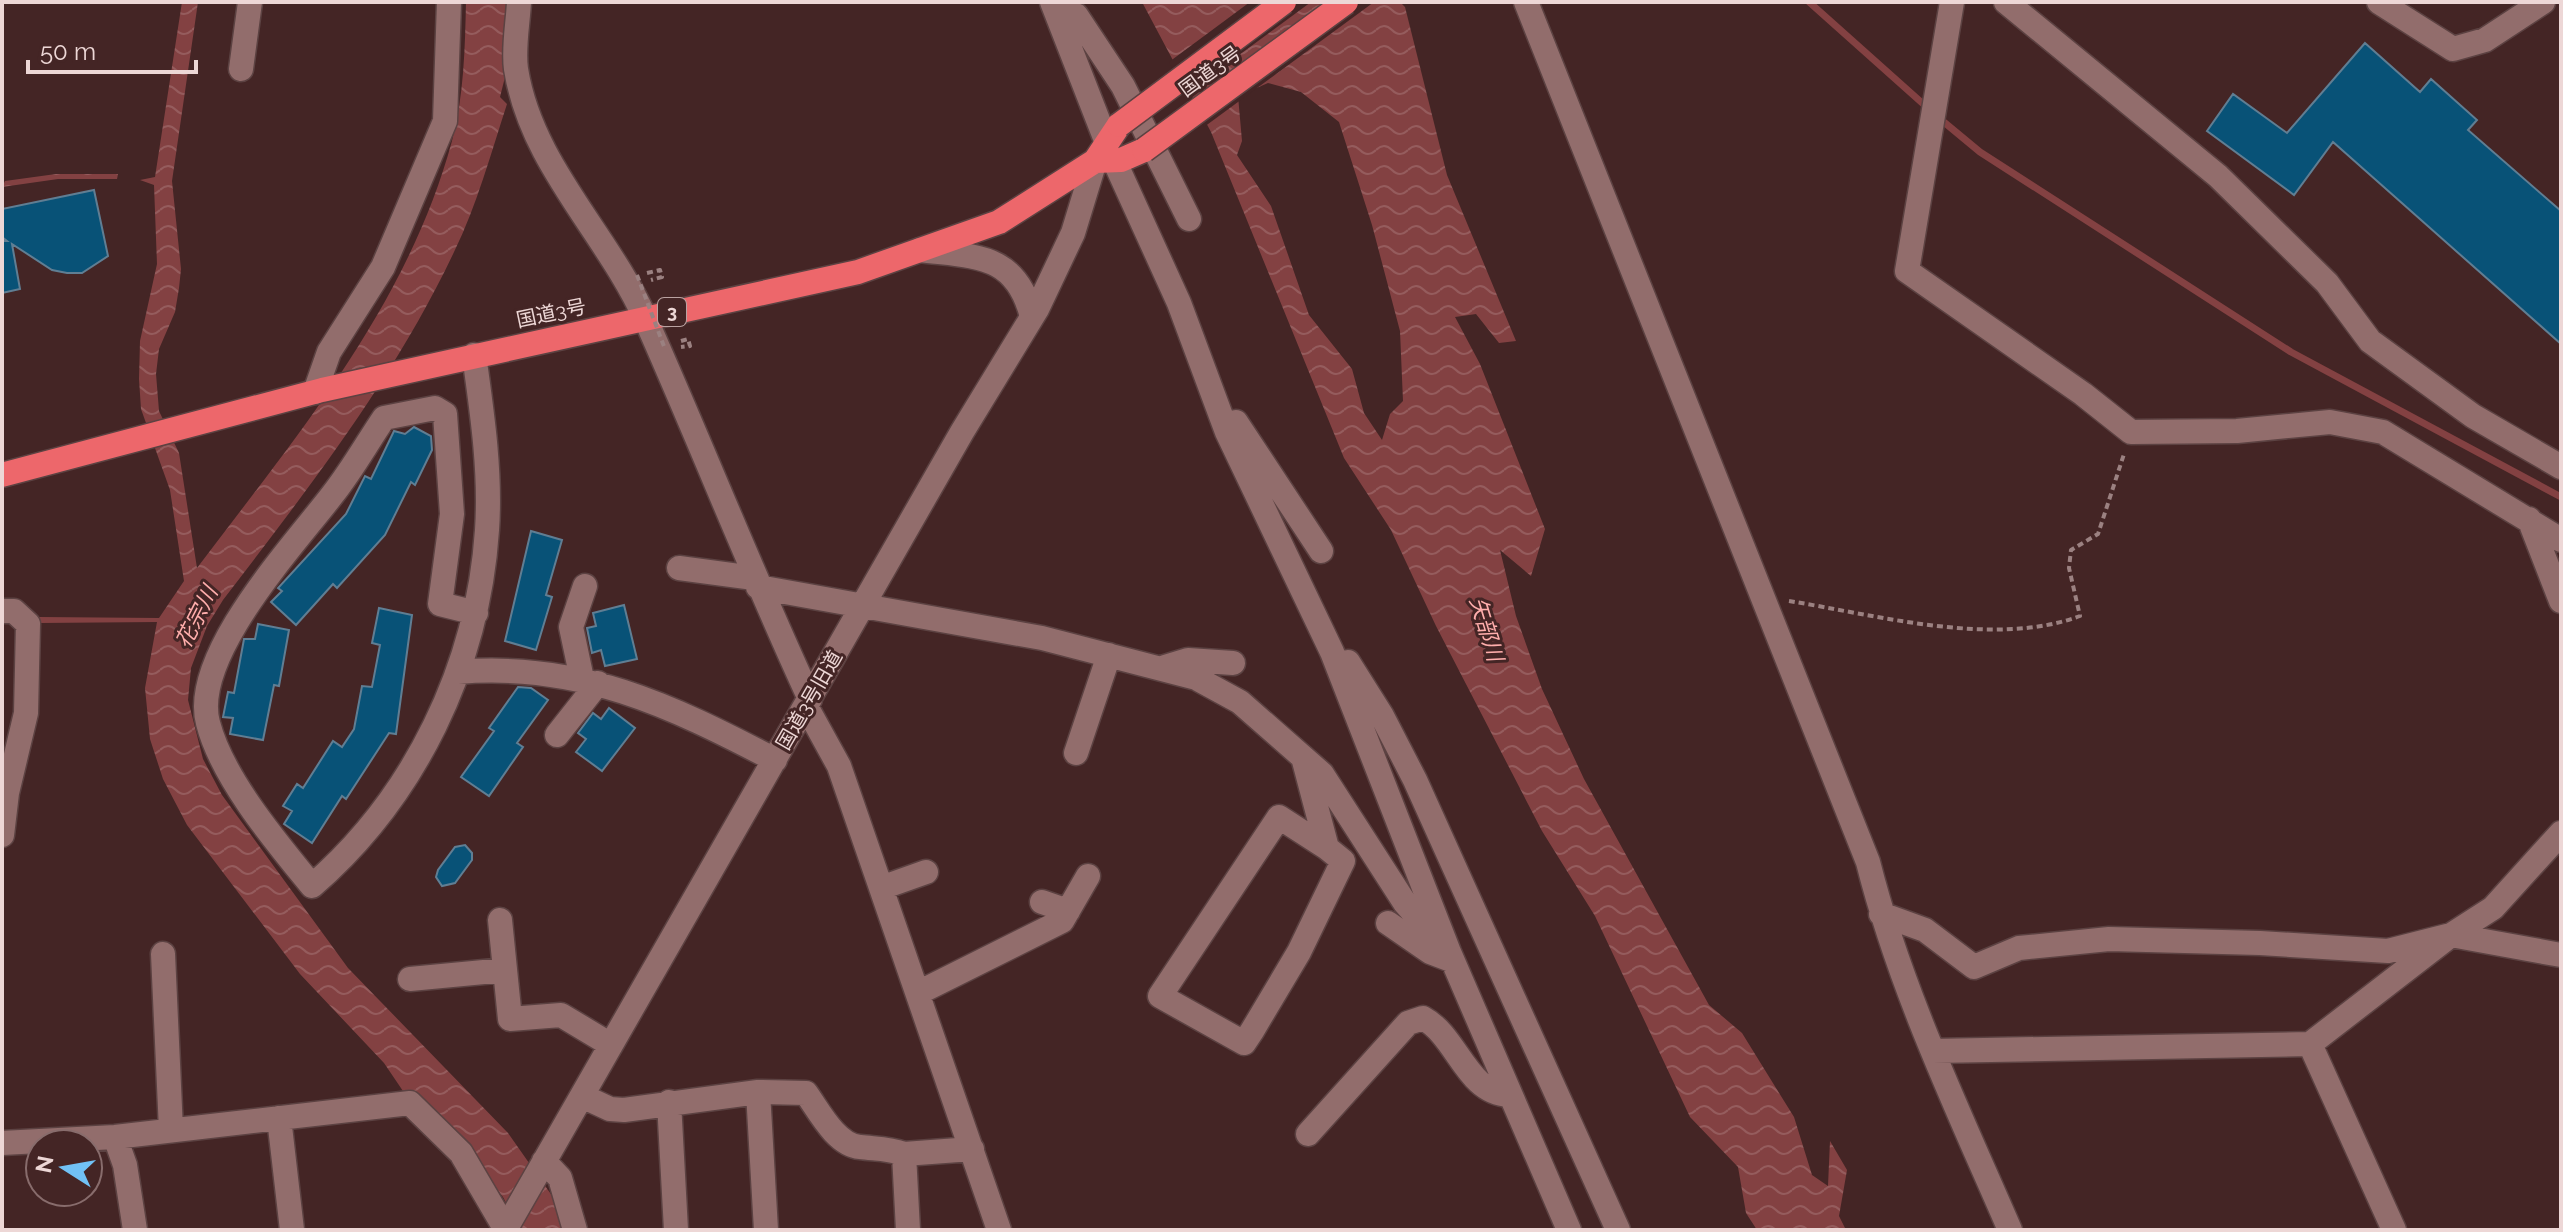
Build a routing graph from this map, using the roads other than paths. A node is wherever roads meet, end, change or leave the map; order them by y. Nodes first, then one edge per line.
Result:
1 (250, 2) edge
2 (449, 2) edge
3 (519, 2) edge
4 (1284, 2) edge
5 (1346, 2) edge
6 (1526, 2) edge
7 (1952, 2) edge
8 (2006, 2) edge
9 (2379, 2) edge
10 (2543, 2) edge
11 (1054, 6) edge
12 (237, 54) dead end
13 (1109, 147) junction
14 (1189, 219) dead end
15 (920, 250) junction
16 (645, 317) junction
17 (1032, 317) junction
18 (474, 355) junction
19 (1208, 377) junction
20 (318, 391) junction
21 (2561, 467) edge
22 (2, 475) edge
23 (2529, 519) junction
24 (2561, 540) edge
25 (1321, 551) dead end
26 (679, 568) dead end
27 (756, 583) junction
28 (585, 586) dead end
29 (2561, 601) edge
30 (862, 607) junction
31 (2, 611) edge
32 (476, 613) junction
33 (1332, 652) junction
34 (1109, 655) junction
35 (1233, 663) dead end
36 (1159, 669) junction
37 (458, 672) junction
38 (590, 681) junction
39 (808, 702) junction
40 (557, 735) dead end
41 (1076, 753) dead end
42 (775, 760) junction
43 (1304, 761) junction
44 (2561, 833) edge
45 (2, 835) edge
46 (1327, 848) junction
47 (926, 872) dead end
48 (1088, 876) dead end
49 (881, 888) junction
50 (1042, 902) dead end
51 (1068, 911) junction
52 (1881, 914) junction
53 (500, 920) dead end
54 (1388, 923) dead end
55 (2451, 935) junction
56 (163, 954) dead end
57 (2561, 955) edge
58 (1450, 956) junction
59 (505, 970) junction
60 (410, 979) dead end
61 (918, 993) junction
62 (2310, 1044) junction
63 (611, 1045) junction
64 (1933, 1051) junction
65 (758, 1092) junction
66 (1509, 1095) junction
67 (582, 1096) junction
68 (669, 1102) junction
69 (279, 1118) junction
70 (171, 1130) junction
71 (1308, 1134) dead end
72 (115, 1137) junction
73 (2, 1143) edge
74 (972, 1149) junction
75 (904, 1154) junction
76 (543, 1163) junction
77 (507, 1228) edge
78 (135, 1230) edge
79 (292, 1230) edge
80 (575, 1230) edge
81 (676, 1230) edge
82 (766, 1230) edge
83 (908, 1230) edge
84 (999, 1230) edge
85 (1569, 1230) edge
86 (1618, 1230) edge
87 (2010, 1230) edge
88 (2394, 1230) edge

1 - 12 street
2 - 20 street
3 - 16 street
4 - 13 highway, 国道3号 / 3, bridge
5 - 13 highway, 国道3号 / 3, bridge
6 - 52 street
7 - 23 street
8 - 21 street
9 - 10 street
11 - 13 street
11 - 14 street
13 - 15 highway, 国道3号 / 3
13 - 17 street, 国道3号旧道
13 - 19 street
15 - 16 highway, 国道3号 / 3
15 - 17 street
16 - 18 highway, 国道3号 / 3
16 - 27 street
17 - 30 street, 国道3号旧道
18 - 20 highway, 国道3号 / 3
18 - 32 street
19 - 25 street
19 - 33 street
20 - 22 highway, 国道3号 / 3
23 - 24 street
23 - 29 street
26 - 27 street
27 - 30 street
27 - 39 street
28 - 38 street
30 - 34 street
30 - 39 street, 国道3号旧道
31 - 45 street
32 - 37 street
32 - 37 street
33 - 58 street
33 - 86 street
34 - 36 street
34 - 41 street
35 - 36 street
36 - 43 street
37 - 38 street
38 - 40 street
38 - 42 street
39 - 42 street, 国道3号旧道
39 - 49 street
42 - 63 street, 国道3号旧道
43 - 46 street
43 - 58 street
44 - 55 street
46 - 46 street
47 - 49 street
48 - 51 street
49 - 61 street
50 - 51 street
51 - 61 street
52 - 55 street
52 - 64 street
53 - 59 street
54 - 58 street
55 - 57 street
55 - 62 street
56 - 70 street
58 - 66 street
59 - 60 street
59 - 63 street
61 - 74 street
62 - 64 street
62 - 88 street
63 - 67 street, 国道3号旧道
64 - 87 street
65 - 68 street
65 - 75 street
65 - 82 street
66 - 71 street
66 - 85 street
67 - 68 street
67 - 76 street, 国道3号旧道
68 - 81 street
69 - 70 street
69 - 77 street
69 - 79 street
70 - 72 street
72 - 73 street
72 - 78 street
74 - 75 street
74 - 84 street
75 - 83 street
76 - 77 street, 国道3号旧道
76 - 80 street

